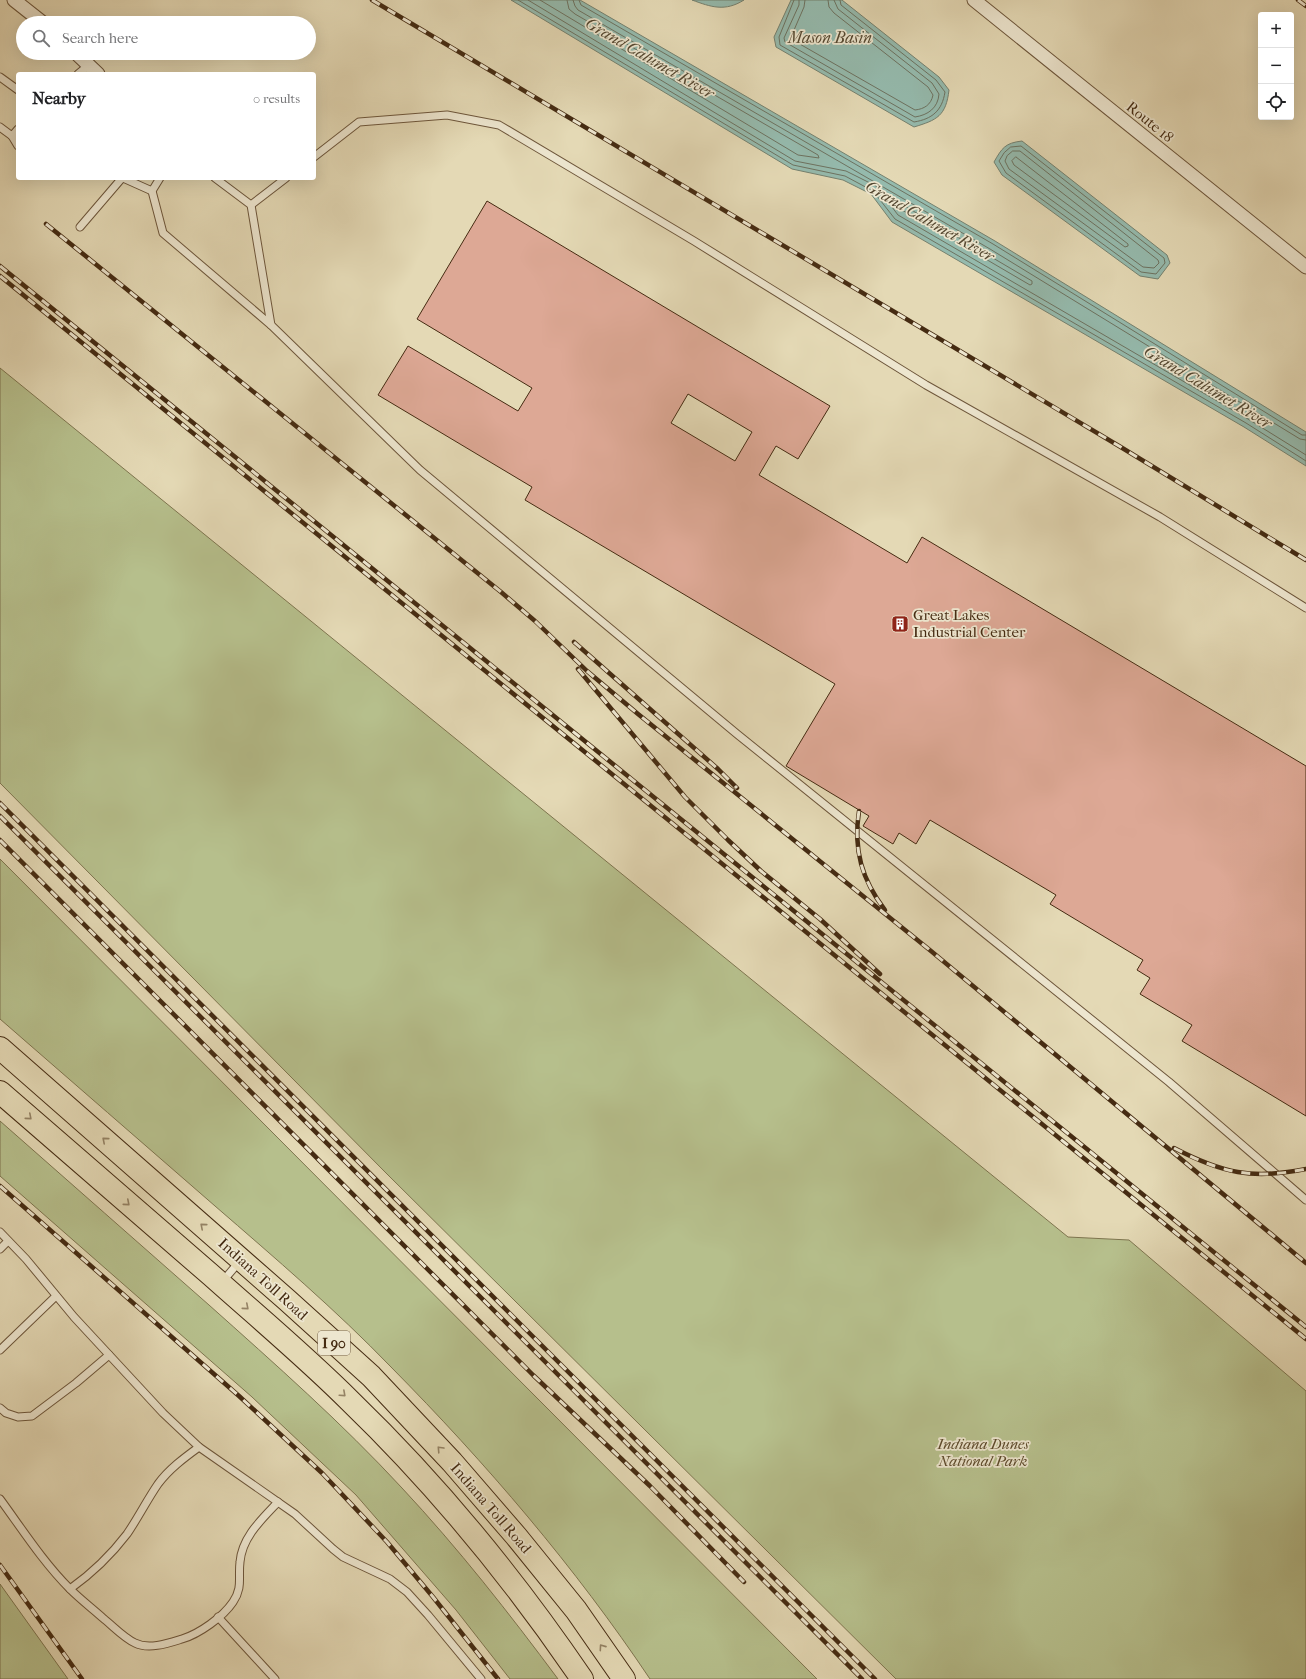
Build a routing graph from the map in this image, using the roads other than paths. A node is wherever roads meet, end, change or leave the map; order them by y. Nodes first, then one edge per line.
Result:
1 (14, 0) edge
2 (974, 0) edge
3 (34, 16) edge
4 (84, 60) edge
5 (89, 65) junction
6 (80, 72) edge
7 (96, 72) edge
8 (0, 77) edge
9 (16, 89) edge
10 (0, 127) edge
11 (16, 131) edge
12 (12, 136) junction
13 (16, 143) edge
14 (316, 155) edge
15 (121, 180) edge
16 (127, 180) edge
17 (159, 180) edge
18 (218, 180) edge
19 (283, 180) edge
20 (152, 191) junction
21 (251, 205) junction
22 (80, 227) dead end
23 (1306, 267) edge
24 (271, 325) junction
25 (1306, 608) edge
26 (0, 1048) edge
27 (0, 1092) edge
28 (1306, 1200) edge
29 (0, 1232) edge
30 (8, 1241) junction
31 (0, 1249) edge
32 (242, 1260) junction
33 (220, 1284) junction
34 (56, 1296) junction
35 (0, 1350) edge
36 (109, 1354) junction
37 (0, 1408) edge
38 (199, 1447) junction
39 (0, 1498) edge
40 (278, 1502) junction
41 (70, 1589) junction
42 (218, 1617) junction
43 (275, 1679) edge
44 (481, 1679) edge
45 (582, 1679) edge
46 (624, 1679) edge

1 - 3 street
2 - 23 street, Route 18
4 - 5 street
5 - 6 lane
5 - 7 street
8 - 9 lane
10 - 12 lane
11 - 12 lane
12 - 13 lane
14 - 25 lane
15 - 22 lane
16 - 20 lane
17 - 20 lane
18 - 21 lane
19 - 21 lane
20 - 24 lane
21 - 24 lane
24 - 28 lane
32 -> 26 highway, Indiana Toll Road / I 90
27 -> 33 highway, Indiana Toll Road / I 90
29 - 30 lane
30 - 31 lane
30 - 34 lane
32 - 33 lane
46 -> 32 highway, Indiana Toll Road / I 90
33 -> 45 highway, Indiana Toll Road / I 90
34 - 35 lane
34 - 36 lane
36 - 37 lane
36 - 38 lane
38 - 40 lane
38 - 41 lane
39 - 41 lane
40 - 42 lane
40 - 44 lane
41 - 42 lane
42 - 43 lane

